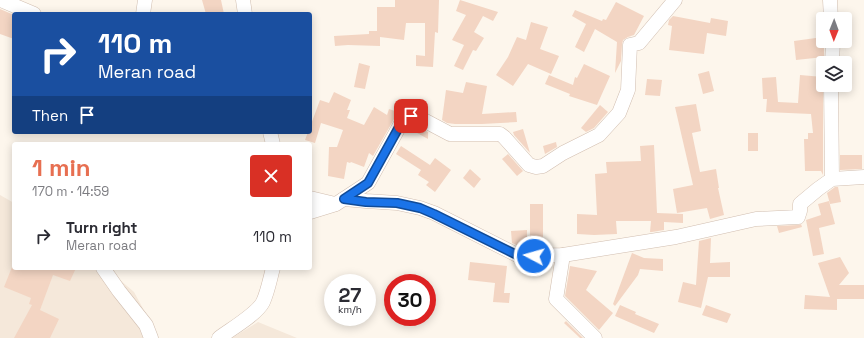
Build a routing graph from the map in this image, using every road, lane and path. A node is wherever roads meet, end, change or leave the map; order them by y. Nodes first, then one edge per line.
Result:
1 (1, 0) edge
2 (145, 0) edge
3 (242, 0) edge
4 (675, 0) edge
5 (830, 0) edge
6 (29, 12) edge
7 (143, 12) edge
8 (245, 12) edge
9 (831, 12) edge
10 (831, 92) edge
11 (864, 177) edge
12 (832, 179) junction
13 (312, 198) edge
14 (340, 201) junction
15 (312, 211) edge
16 (563, 255) junction
17 (104, 270) edge
18 (272, 270) edge
19 (151, 338) edge
20 (219, 338) edge
21 (595, 338) edge

1 - 6 street
2 - 7 street
3 - 8 street
4 - 14 street
5 - 9 street
10 - 12 street
11 - 12 street
12 - 16 street
13 - 14 street
14 - 15 street
14 - 16 street
16 - 21 street
17 - 19 street
18 - 20 street

